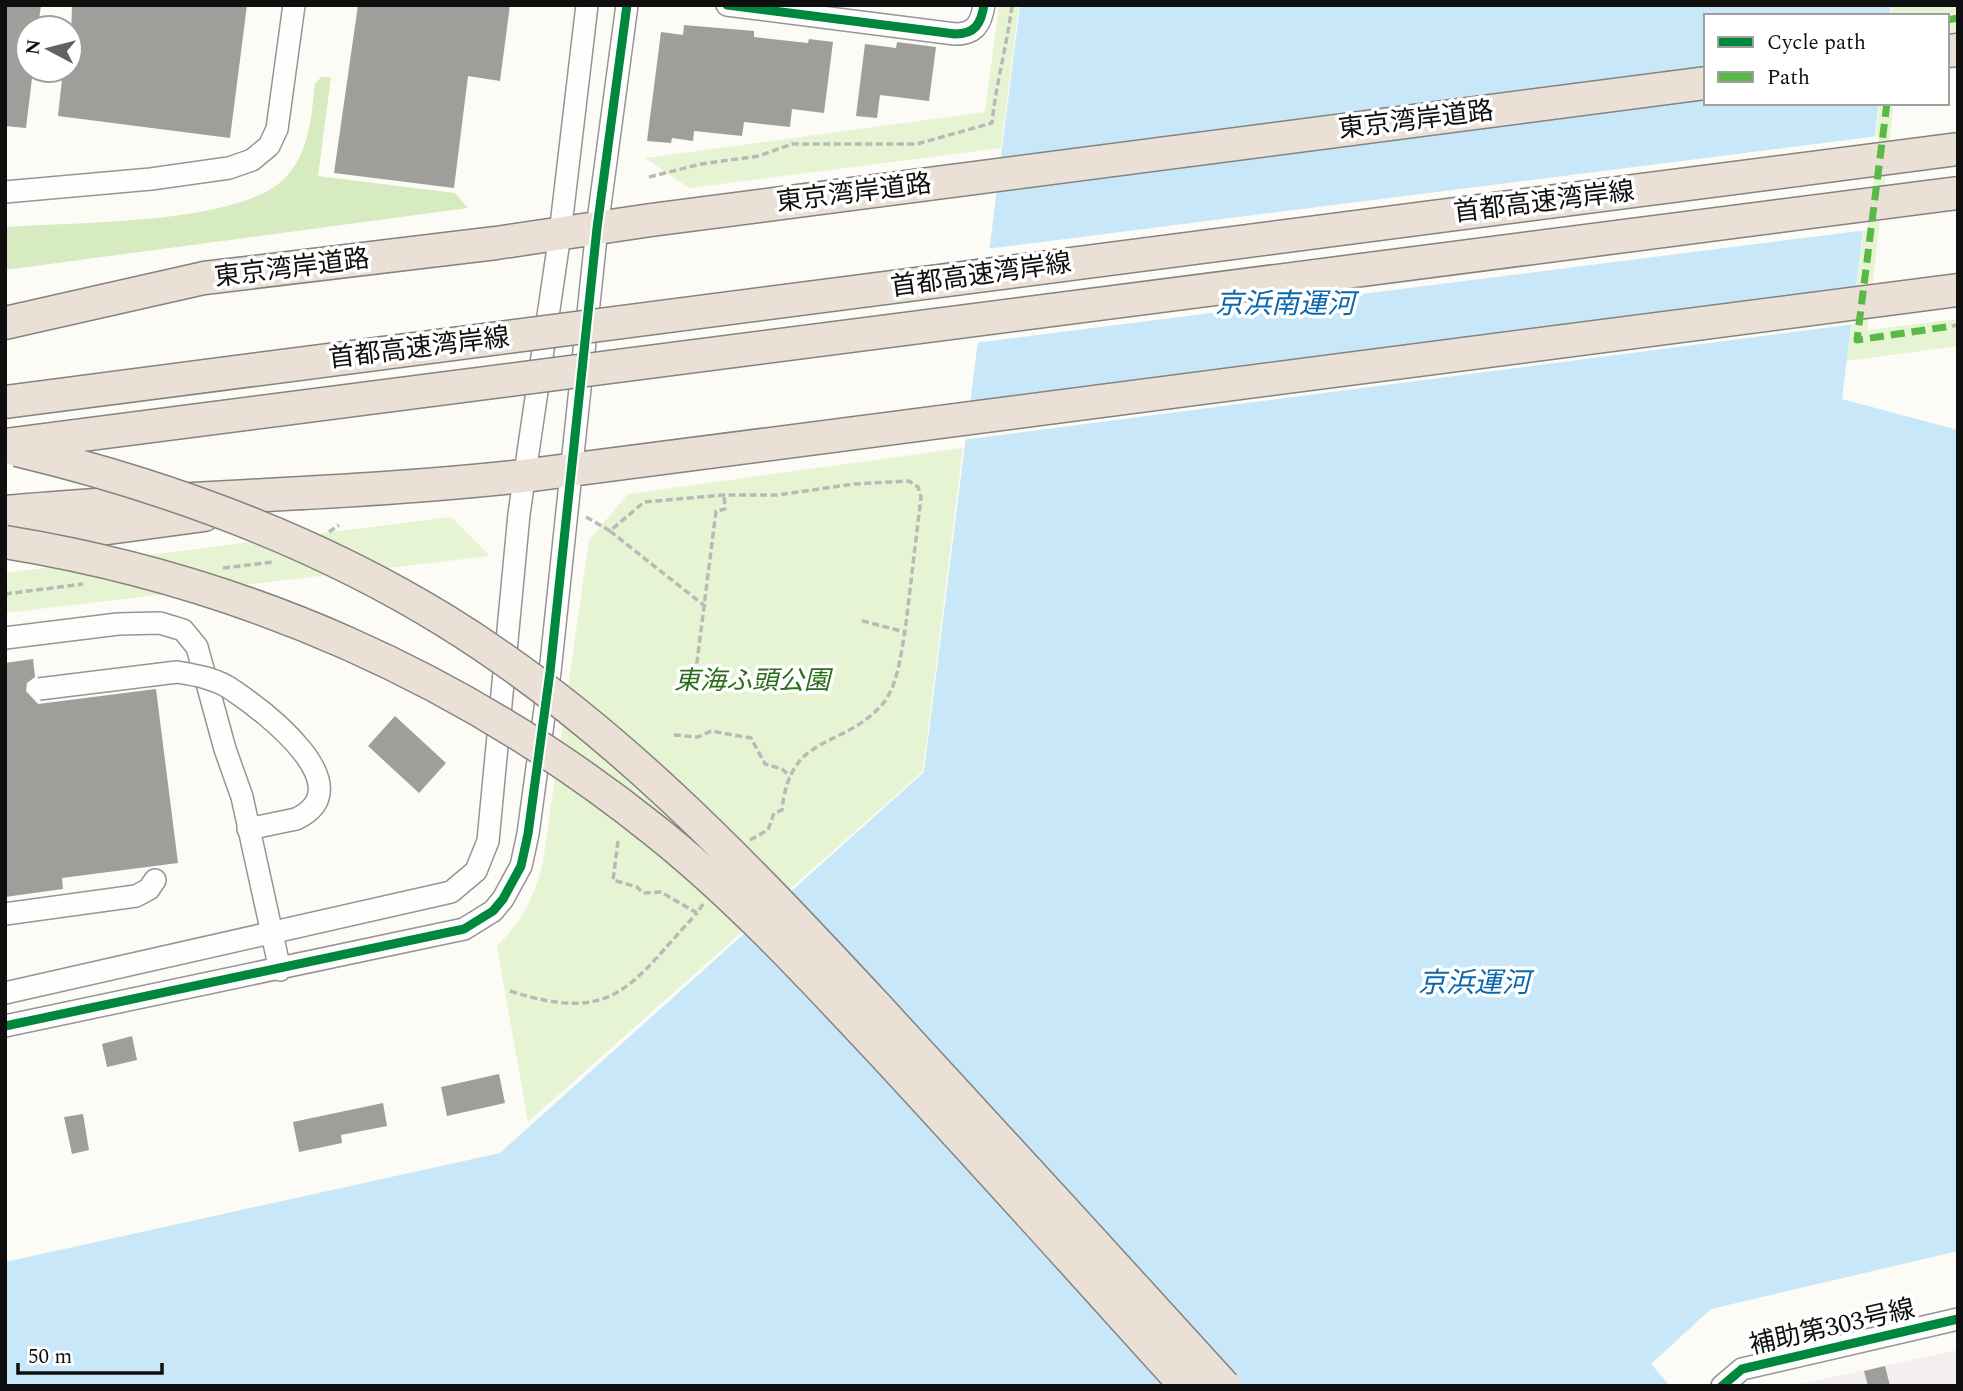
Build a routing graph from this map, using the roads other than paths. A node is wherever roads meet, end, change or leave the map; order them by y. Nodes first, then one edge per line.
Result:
1 (294, 5) edge
2 (587, 5) edge
3 (627, 5) edge
4 (727, 5) edge
5 (984, 5) edge
6 (814, 11) edge
7 (1704, 83) edge
8 (1958, 149) edge
9 (5, 192) edge
10 (1958, 193) edge
11 (597, 228) junction
12 (560, 234) junction
13 (1958, 290) edge
14 (110, 300) junction
15 (5, 307) edge
16 (5, 323) edge
17 (5, 402) edge
18 (5, 446) edge
19 (571, 470) junction
20 (523, 476) junction
21 (371, 490) junction
22 (5, 512) edge
23 (5, 542) edge
24 (5, 638) edge
25 (39, 689) dead end
26 (248, 829) junction
27 (155, 880) dead end
28 (5, 914) edge
29 (273, 934) junction
30 (280, 970) junction
31 (5, 993) edge
32 (5, 1026) edge
33 (1958, 1319) edge
34 (1186, 1386) edge
35 (1224, 1386) edge
36 (1722, 1386) edge

1 - 9 street
2 - 12 street
3 - 11 street
4 - 6 street
5 - 6 street
7 - 11 highway, 東京湾岸道路
8 - 17 highway, 首都高速湾岸線, bridge
10 - 18 highway, 首都高速湾岸線, bridge
11 - 12 highway, 東京湾岸道路
11 - 19 street
12 - 14 highway, 東京湾岸道路
12 - 20 street
13 - 19 highway
14 - 15 highway
14 - 16 highway, 東京湾岸道路
18 - 35 highway, bridge
19 - 20 highway
19 - 30 street
20 - 21 highway
20 - 29 street
21 - 22 highway
21 - 23 highway
23 - 34 highway, bridge
24 - 26 street
25 - 26 street, bridge
26 - 29 street
27 - 28 street
29 - 30 street
29 - 31 street
30 - 32 street
33 - 36 street, 補助第303号線

